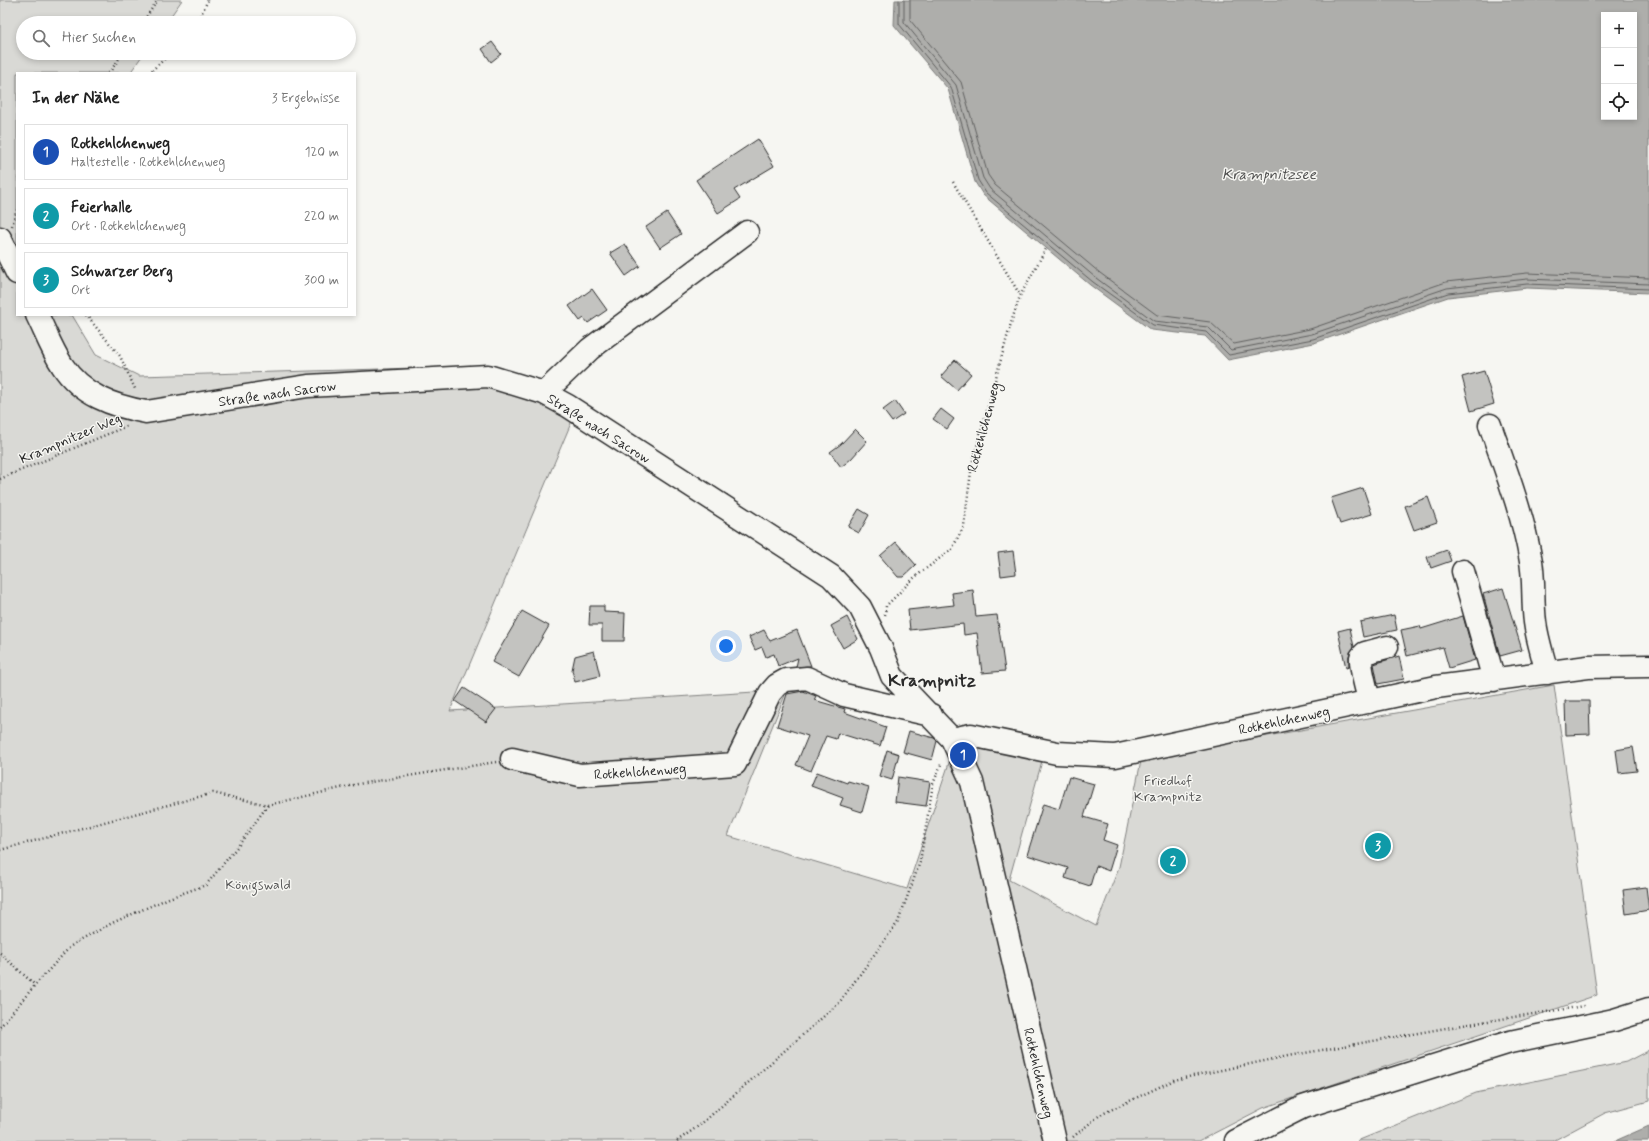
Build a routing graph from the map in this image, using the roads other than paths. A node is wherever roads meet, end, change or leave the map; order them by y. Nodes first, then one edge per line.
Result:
1 (747, 232) dead end
2 (0, 238) edge
3 (16, 271) edge
4 (37, 316) edge
5 (544, 394) junction
6 (1490, 425) dead end
7 (1462, 571) dead end
8 (1386, 647) dead end
9 (1649, 666) edge
10 (1547, 673) junction
11 (1494, 680) junction
12 (1369, 702) junction
13 (931, 715) junction
14 (952, 739) junction
15 (512, 759) road end
16 (1649, 1010) edge
17 (1055, 1141) edge
18 (1236, 1141) edge

1 - 5 street
2 - 3 street
4 - 5 street, Straße nach Sacrow
5 - 13 street, Straße nach Sacrow
6 - 10 street
7 - 11 street
8 - 12 street
9 - 10 street, Rotkehlchenweg
10 - 11 street, Rotkehlchenweg
11 - 12 street, Rotkehlchenweg
12 - 14 street, Rotkehlchenweg
13 - 14 street, Straße nach Sacrow
13 - 15 street, Rotkehlchenweg
14 - 17 street, Rotkehlchenweg
16 - 18 street

